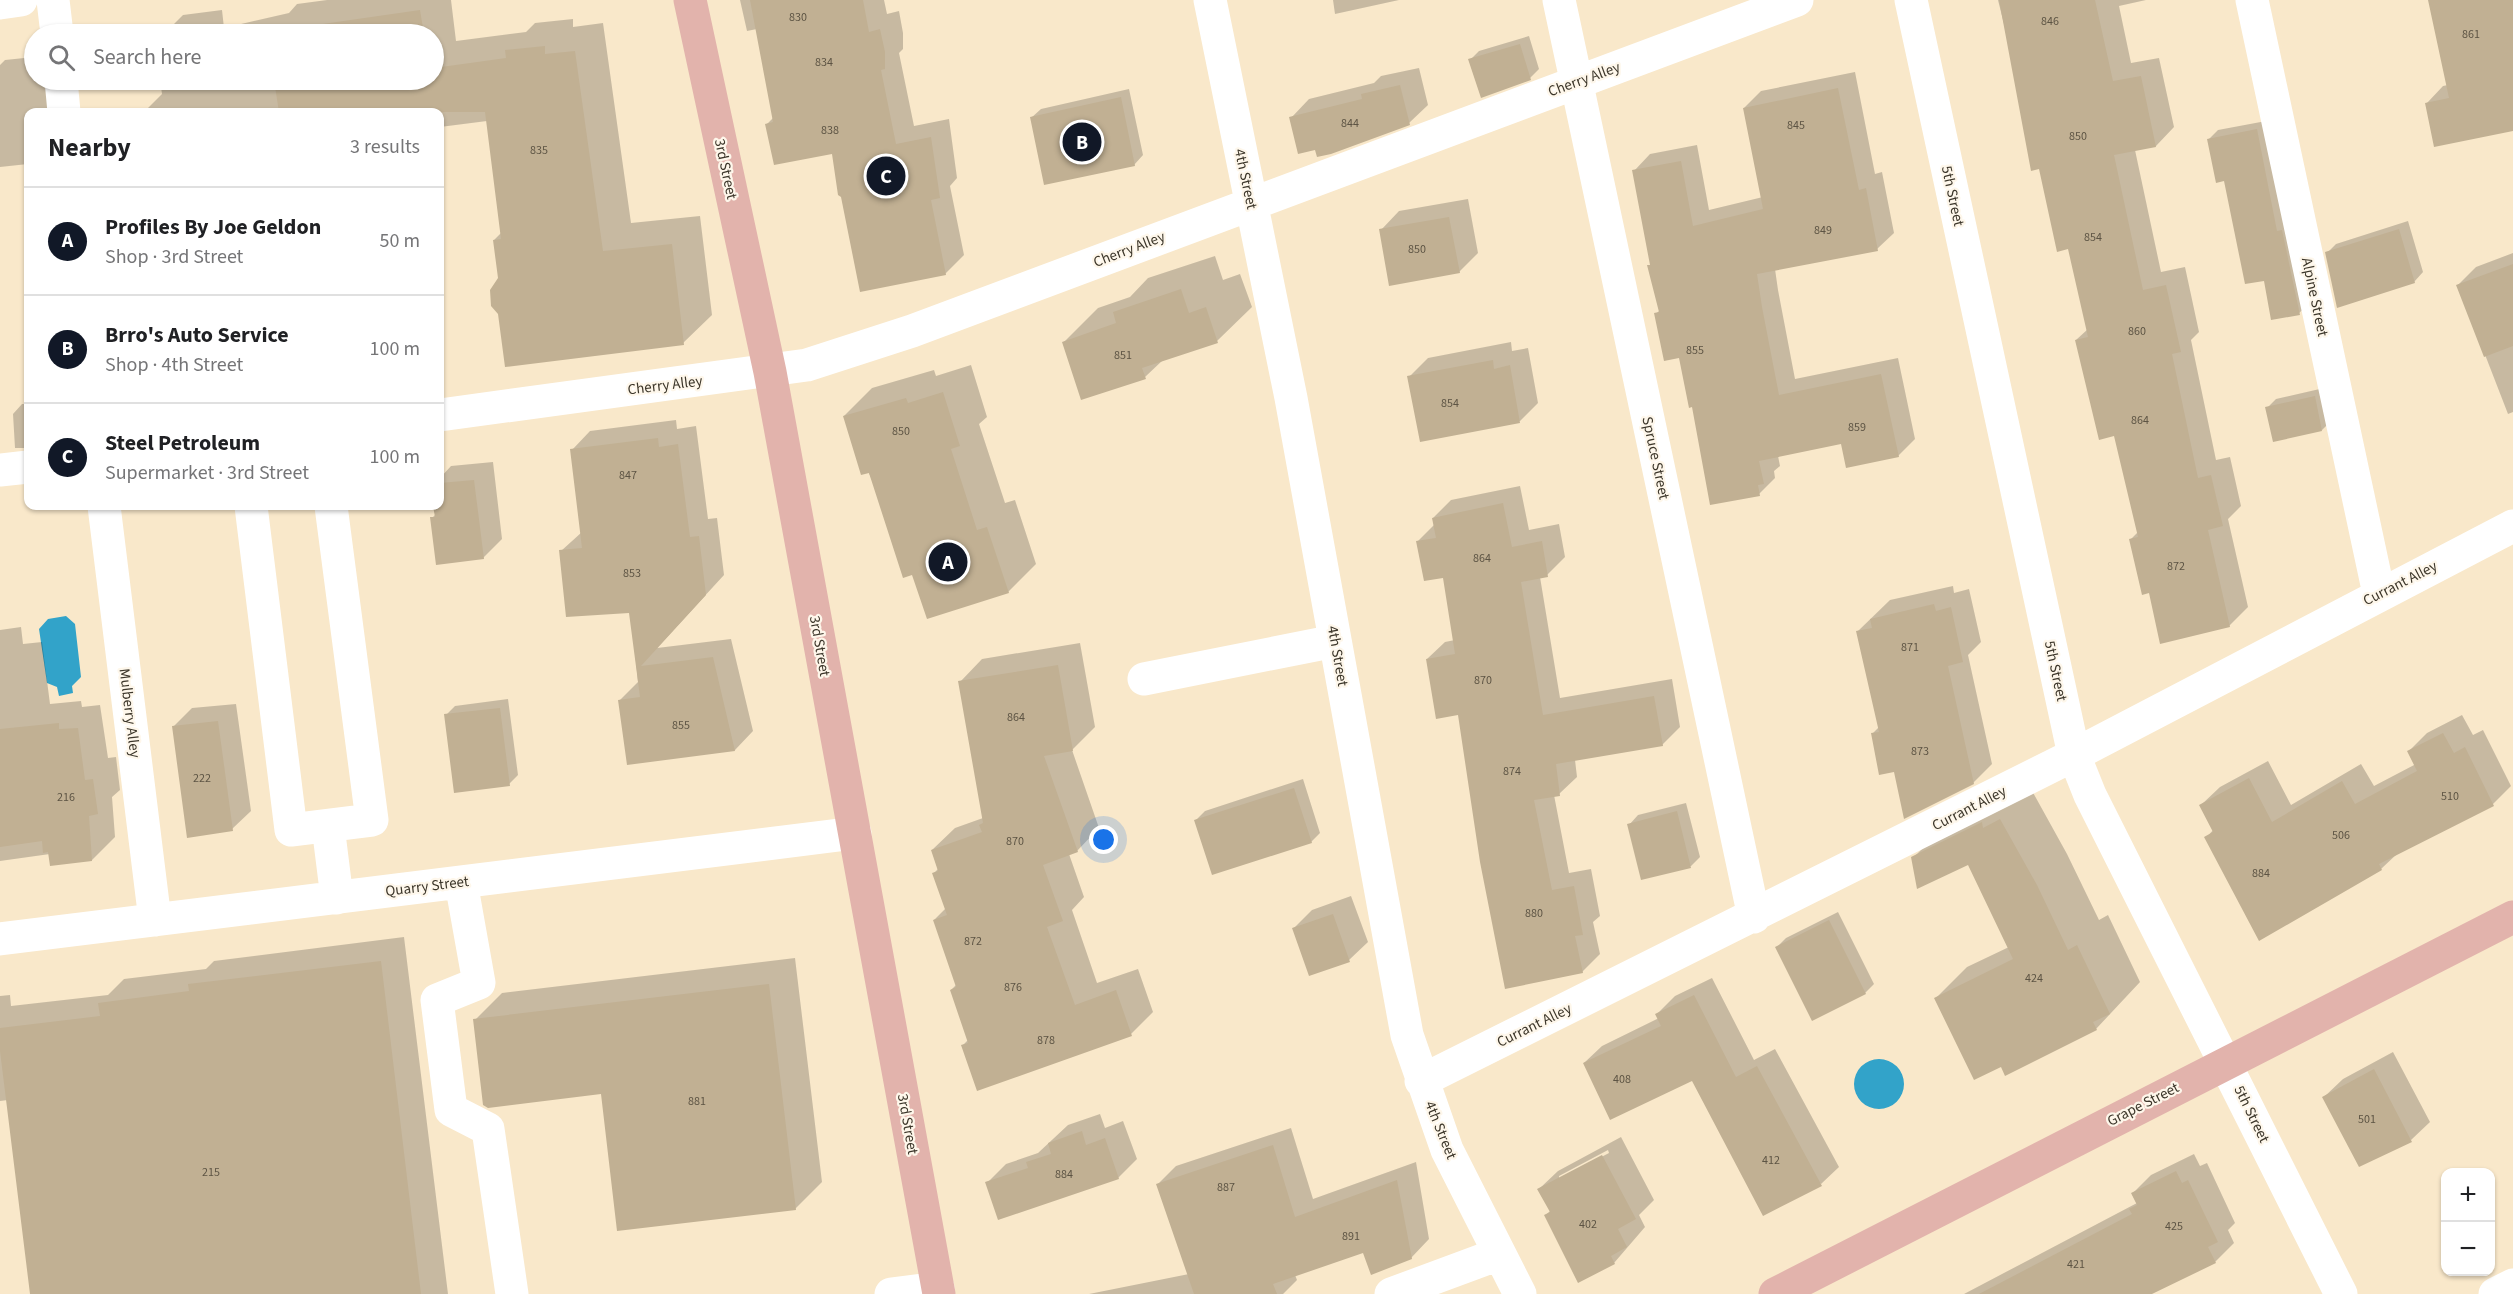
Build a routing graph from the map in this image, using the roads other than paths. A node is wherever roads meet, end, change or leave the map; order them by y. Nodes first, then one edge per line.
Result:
1 (21, 0) edge
2 (53, 0) edge
3 (690, 0) edge
4 (1210, 0) edge
5 (1559, 0) edge
6 (1797, 0) edge
7 (1911, 0) edge
8 (2252, 0) edge
9 (0, 3) edge
10 (56, 24) edge
11 (1576, 82) junction
12 (62, 90) edge
13 (64, 108) edge
14 (1251, 203) junction
15 (770, 372) junction
16 (444, 414) edge
17 (24, 467) edge
18 (0, 470) edge
19 (104, 510) edge
20 (251, 510) edge
21 (332, 510) edge
22 (2513, 526) edge
23 (2379, 594) junction
24 (1335, 641) junction
25 (1144, 679) dead end
26 (2074, 755) junction
27 (328, 826) junction
28 (855, 833) junction
29 (461, 882) junction
30 (338, 897) junction
31 (1754, 917) junction
32 (2513, 917) edge
33 (155, 920) junction
34 (0, 939) edge
35 (2226, 1061) junction
36 (1421, 1081) junction
37 (1499, 1254) junction
38 (2513, 1285) edge
39 (938, 1291) edge
40 (512, 1294) edge
41 (891, 1294) edge
42 (1391, 1294) edge
43 (1520, 1294) edge
44 (1774, 1294) edge
45 (2341, 1294) edge
46 (2495, 1294) edge

1 - 9 street
2 - 10 street
3 - 15 main road, 3rd Street
4 - 14 street, 4th Street
5 - 11 street, Spruce Street
6 - 11 street, Cherry Alley
7 - 26 street, 5th Street
8 - 23 street, Alpine Street
11 - 14 street, Cherry Alley
11 - 31 street, Spruce Street
12 - 13 street
14 - 15 street, Cherry Alley
14 - 24 street, 4th Street
15 - 16 street, Cherry Alley
15 - 28 main road, 3rd Street
17 - 18 street
19 - 33 street, Mulberry Alley
20 - 27 street
21 - 27 street
22 - 23 street, Currant Alley
23 - 26 street, Currant Alley
24 - 25 street
24 - 36 street, 4th Street
26 - 31 street, Currant Alley
26 - 35 street, 5th Street
27 - 30 street
28 - 29 street, Quarry Street
28 - 39 main road, 3rd Street
29 - 30 street, Quarry Street
29 - 40 street
30 - 33 street, Quarry Street
31 - 36 street, Currant Alley
32 - 35 main road, Grape Street
33 - 34 street, Quarry Street
35 - 44 main road, Grape Street
35 - 45 street, 5th Street
36 - 37 street, 4th Street
37 - 42 street
37 - 43 street, 4th Street
38 - 46 street
39 - 41 street

